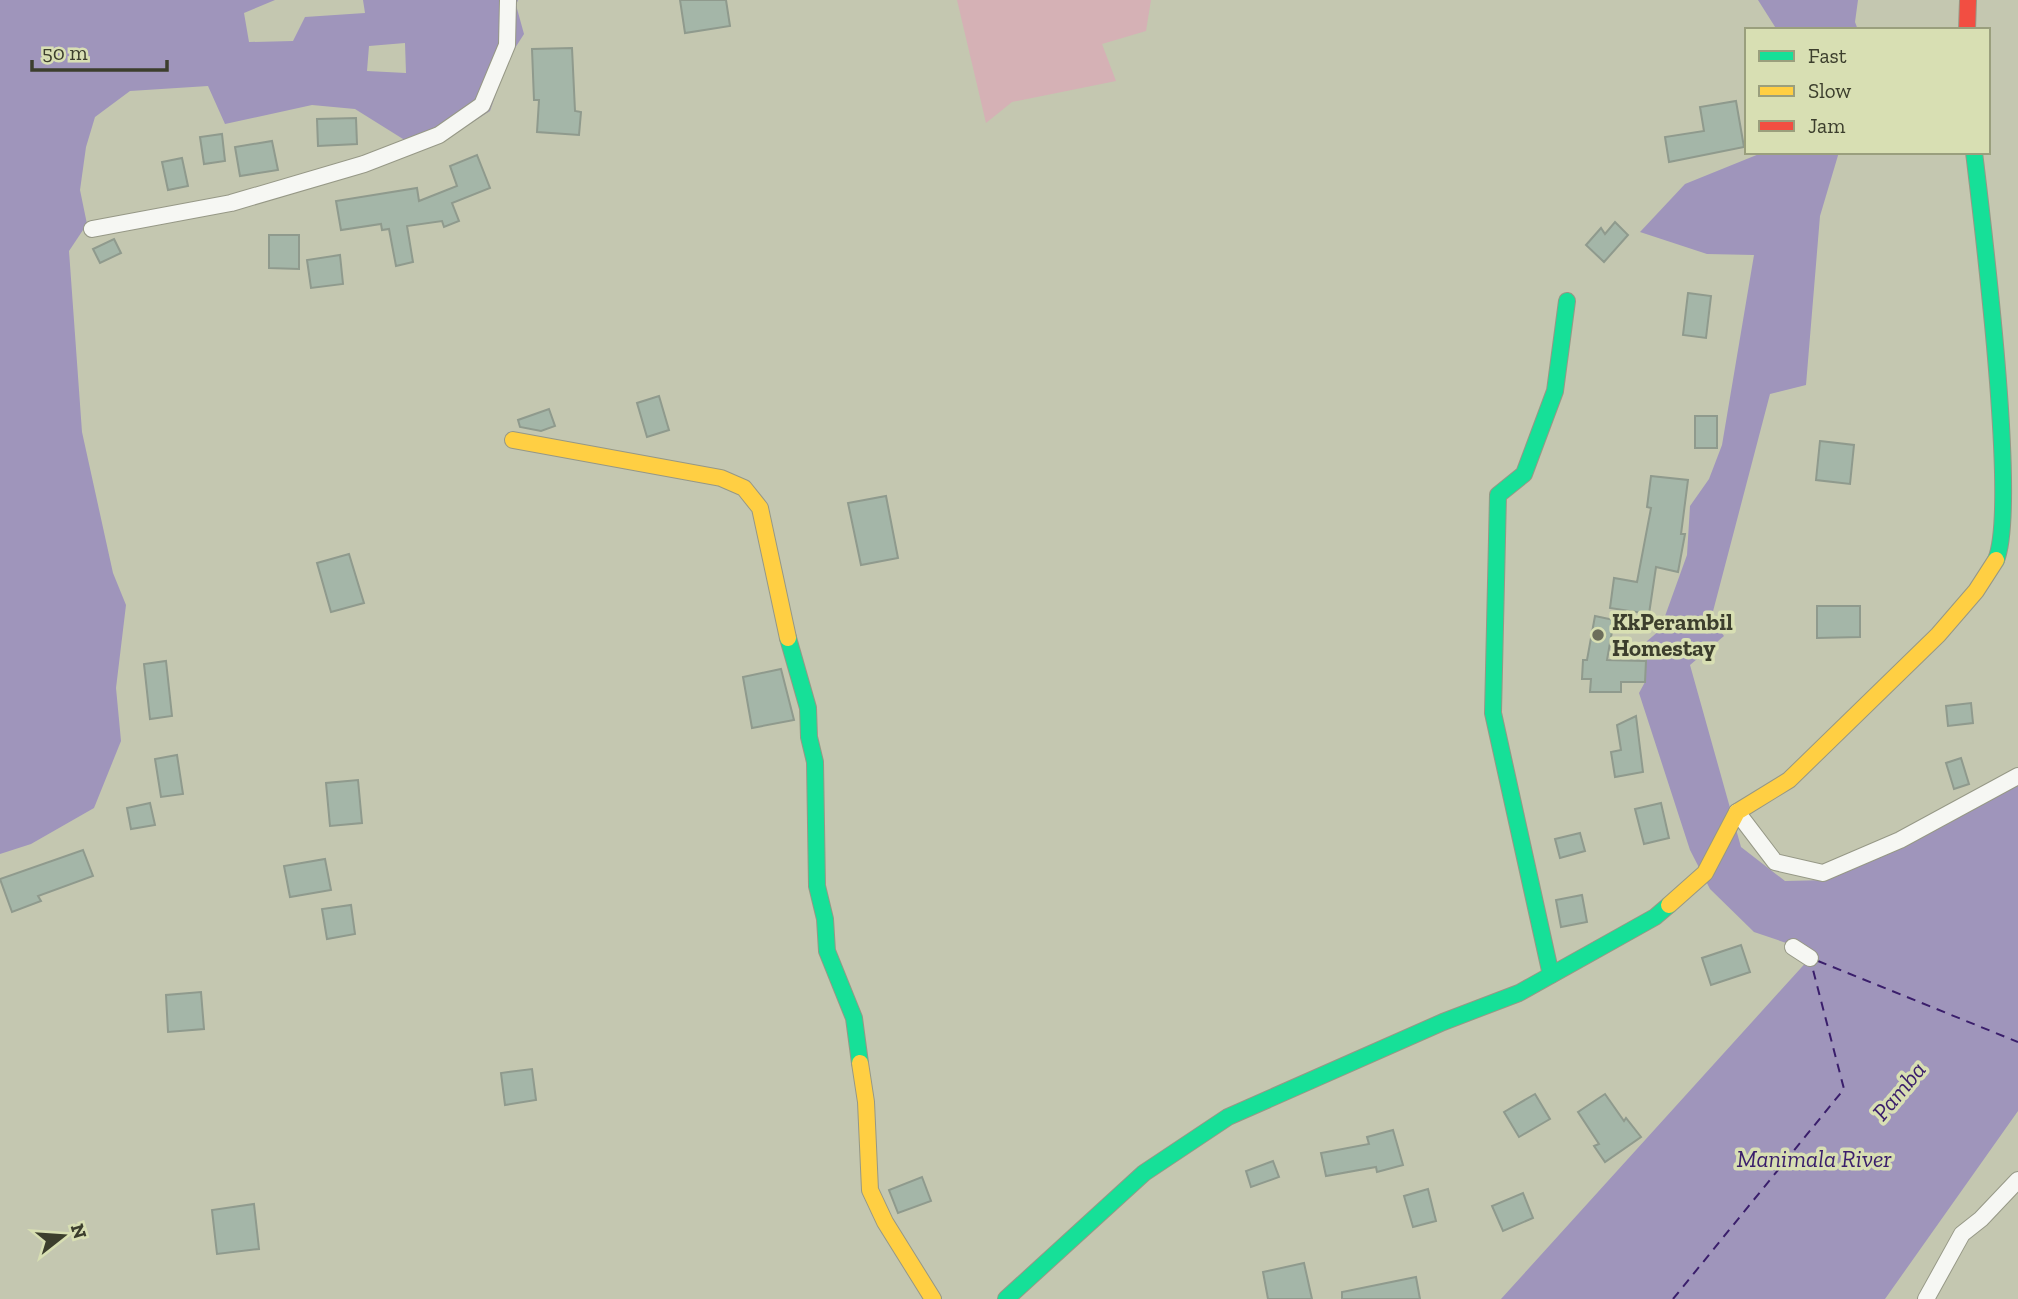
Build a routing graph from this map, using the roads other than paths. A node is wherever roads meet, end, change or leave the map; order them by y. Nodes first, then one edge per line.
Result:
1 (508, 0) edge
2 (1968, 0) edge
3 (1967, 28) edge
4 (1974, 154) edge
5 (92, 229) dead end
6 (1567, 301) dead end
7 (513, 440) dead end
8 (2018, 776) edge
9 (1737, 813) junction
10 (1793, 947) dead end
11 (1810, 958) dead end
12 (1551, 975) junction
13 (2018, 1180) edge
14 (933, 1299) edge
15 (1006, 1299) edge
16 (1926, 1299) edge

1 - 5 street
2 - 3 street
4 - 9 street
6 - 12 street
7 - 14 street
8 - 9 street
9 - 12 street
10 - 11 street
12 - 15 street
13 - 16 street

